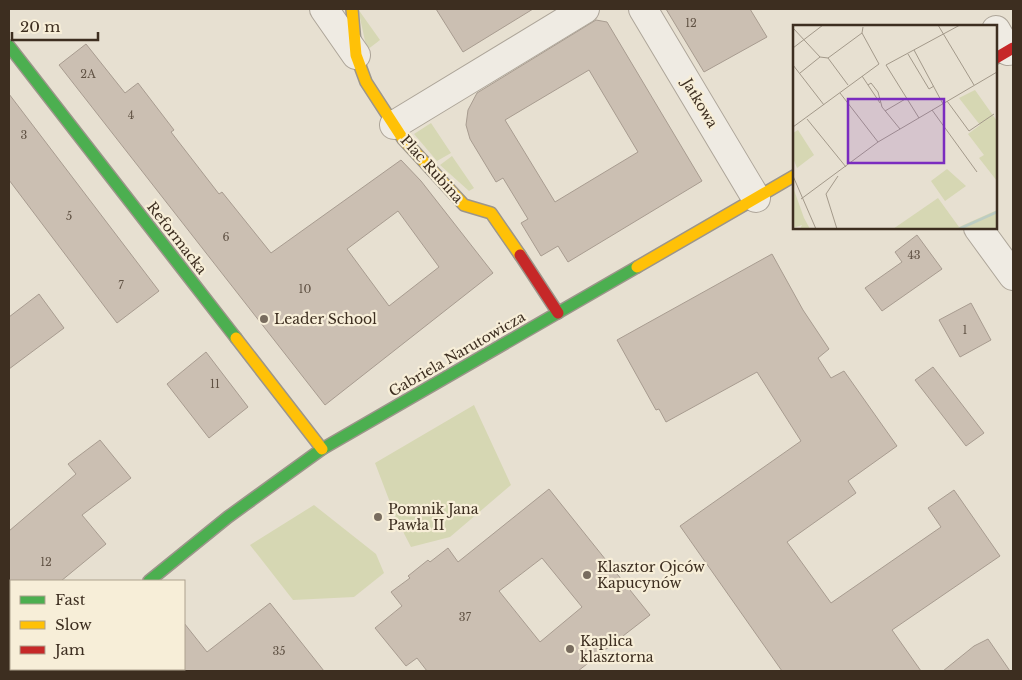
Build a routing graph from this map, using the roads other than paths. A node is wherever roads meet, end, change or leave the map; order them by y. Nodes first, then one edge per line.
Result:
1 (324, 9) edge
2 (352, 9) edge
3 (585, 9) edge
4 (643, 9) edge
5 (985, 9) edge
6 (993, 25) edge
7 (9, 46) edge
8 (356, 55) junction
9 (394, 125) junction
10 (793, 177) edge
11 (756, 198) junction
12 (979, 229) edge
13 (1013, 276) edge
14 (558, 313) junction
15 (322, 449) junction
16 (150, 580) edge

1 - 8 street, Plac Rubina
2 - 8 street, Plac Rubina
3 - 9 street
4 - 11 street, Jatkowa
5 - 6 street
7 - 15 street, Reformacka
8 - 9 street, Plac Rubina
9 - 14 street, Plac Rubina
10 - 11 street, Gabriela Narutowicza
11 - 14 street, Gabriela Narutowicza
12 - 13 street
14 - 15 street, Gabriela Narutowicza
15 - 16 street, Gabriela Narutowicza

